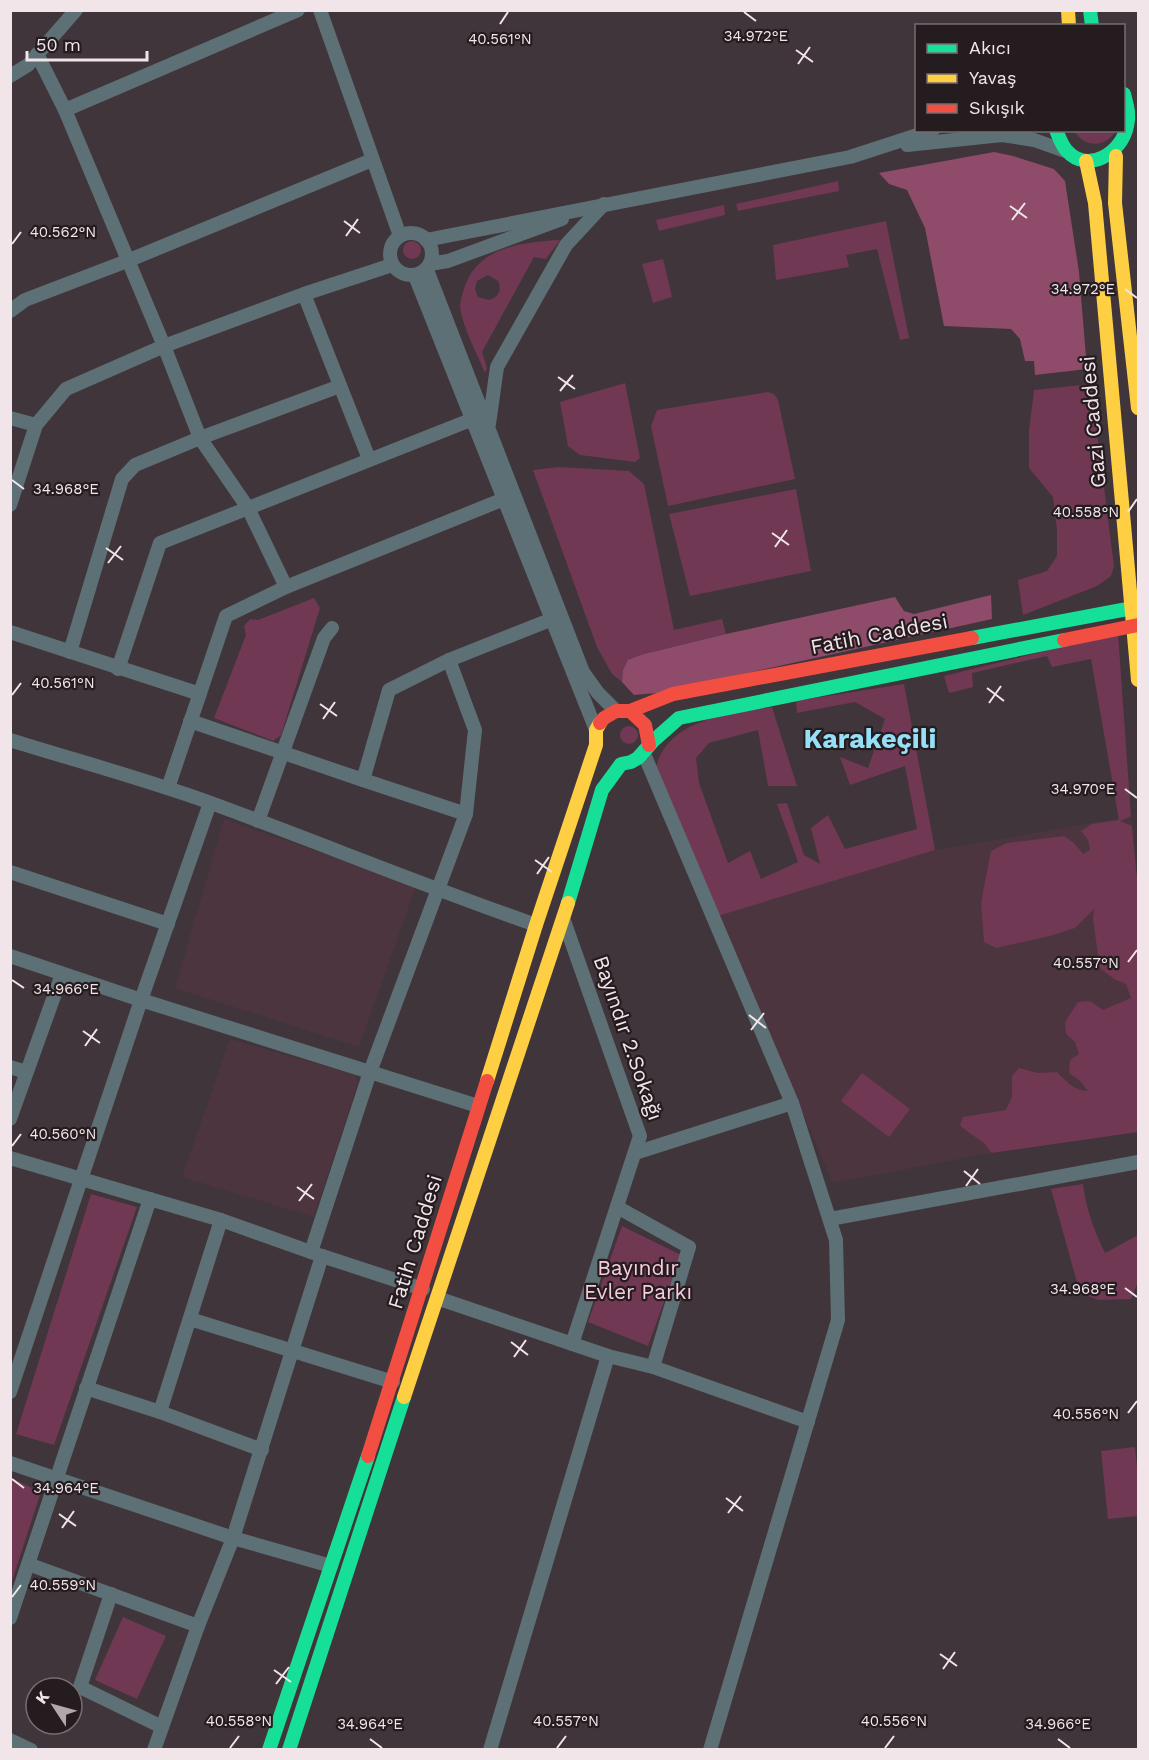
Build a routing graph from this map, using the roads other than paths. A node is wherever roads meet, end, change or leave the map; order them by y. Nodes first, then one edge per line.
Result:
1 (76, 10) edge
2 (298, 10) edge
3 (320, 10) edge
4 (37, 54) junction
5 (10, 76) edge
6 (1130, 97) edge
7 (64, 110) junction
8 (927, 132) edge
9 (1057, 132) edge
10 (1133, 142) edge
11 (875, 148) junction
12 (1068, 152) junction
13 (1116, 156) junction
14 (372, 160) junction
15 (1086, 161) junction
16 (604, 204) junction
17 (400, 236) junction
18 (426, 240) junction
19 (127, 261) junction
20 (392, 265) junction
21 (424, 270) junction
22 (304, 294) junction
23 (10, 311) edge
24 (164, 346) junction
25 (340, 386) junction
26 (1138, 408) edge
27 (10, 418) edge
28 (473, 419) junction
29 (36, 425) junction
30 (489, 427) junction
31 (200, 438) junction
32 (369, 459) junction
33 (504, 499) junction
34 (10, 505) edge
35 (248, 508) junction
36 (286, 587) junction
37 (1135, 607) edge
38 (550, 620) junction
39 (1136, 625) edge
40 (332, 628) dead end
41 (10, 632) edge
42 (70, 652) junction
43 (448, 660) junction
44 (118, 669) junction
45 (1138, 680) edge
46 (200, 694) junction
47 (616, 711) junction
48 (630, 711) junction
49 (190, 721) junction
50 (10, 741) edge
51 (647, 750) junction
52 (282, 752) junction
53 (605, 752) junction
54 (363, 780) junction
55 (168, 788) junction
56 (210, 803) junction
57 (466, 814) junction
58 (258, 821) junction
59 (10, 872) edge
60 (439, 891) junction
61 (563, 918) junction
62 (168, 924) junction
63 (536, 925) junction
64 (10, 957) edge
65 (62, 974) junction
66 (141, 1000) junction
67 (10, 1067) edge
68 (26, 1072) junction
69 (370, 1072) junction
70 (792, 1103) junction
71 (478, 1106) junction
72 (10, 1119) edge
73 (635, 1153) junction
74 (10, 1158) edge
75 (1138, 1162) edge
76 (81, 1179) junction
77 (150, 1199) junction
78 (617, 1206) junction
79 (830, 1219) junction
80 (222, 1220) junction
81 (316, 1254) junction
82 (423, 1289) junction
83 (437, 1298) junction
84 (190, 1318) junction
85 (572, 1344) junction
86 (293, 1350) junction
87 (17, 1352) edge
88 (608, 1356) junction
89 (653, 1367) junction
90 (393, 1382) junction
91 (86, 1388) junction
92 (10, 1392) edge
93 (160, 1412) junction
94 (808, 1422) junction
95 (261, 1450) junction
96 (10, 1463) edge
97 (56, 1478) junction
98 (233, 1538) junction
99 (28, 1564) junction
100 (332, 1566) junction
101 (111, 1594) junction
102 (10, 1618) edge
103 (198, 1626) junction
104 (162, 1727) junction
105 (10, 1740) edge
106 (31, 1749) edge
107 (154, 1749) edge
108 (269, 1749) edge
109 (289, 1749) edge
110 (490, 1749) edge
111 (710, 1749) edge

1 - 4 street
2 - 7 street
3 - 14 street
4 - 5 street
4 - 7 street
6 - 10 main road
7 - 19 street
8 - 11 street
9 - 12 main road
10 - 13 main road
11 - 12 street
11 - 16 street
12 - 15 main road
13 - 15 main road
13 - 26 main road
14 - 17 street
14 - 19 street
15 - 37 main road, Gazi Caddesi
16 - 18 street
16 - 21 street
16 - 30 street
17 - 18 street
17 - 20 street
18 - 21 street
19 - 23 street
19 - 24 street
20 - 21 street
20 - 22 street
21 - 28 street
21 - 30 street
22 - 24 street
22 - 25 street
24 - 29 street
24 - 31 street
25 - 31 street
25 - 32 street
27 - 29 street
28 - 32 street
28 - 33 street
29 - 34 street
30 - 47 street
31 - 35 street
31 - 42 street
32 - 35 street
33 - 36 street
33 - 38 street
35 - 36 street
35 - 44 street
36 - 46 street
37 - 39 main road, Gazi Caddesi
37 - 48 main road, Fatih Caddesi
38 - 43 street
38 - 53 street
39 - 45 main road, Gazi Caddesi
39 - 51 main road, Fatih Caddesi
40 - 52 street
41 - 42 street
42 - 44 street
43 - 54 street
43 - 57 street
44 - 46 street
46 - 49 street
47 - 48 main road, Fatih Caddesi
47 - 53 main road, Fatih Caddesi
48 - 51 main road
49 - 52 street
49 - 55 street
50 - 55 street
51 - 53 main road, Fatih Caddesi
51 - 70 street
52 - 54 street
52 - 58 street
53 - 61 main road, Fatih Caddesi
53 - 63 main road, Fatih Caddesi
54 - 57 street
55 - 56 street
56 - 58 street
56 - 62 street
57 - 60 street
58 - 60 street
59 - 62 street
60 - 63 street
60 - 69 street
61 - 73 street, Bayındır 2.Sokağı
61 - 83 main road, Fatih Caddesi
62 - 66 street
63 - 71 main road, Fatih Caddesi
64 - 65 street
65 - 66 street
65 - 68 street
66 - 69 street
66 - 76 street
67 - 68 street
68 - 72 street
69 - 71 street
69 - 81 street
70 - 73 street
70 - 79 street
71 - 82 main road, Fatih Caddesi
73 - 78 street, Bayındır 2.Sokağı
74 - 76 street
75 - 79 street
76 - 77 street
76 - 87 street
77 - 80 street
77 - 91 street
78 - 85 street, Bayındır 2.Sokağı
78 - 89 street
79 - 94 street
80 - 81 street
80 - 84 street
81 - 82 street
81 - 86 street
82 - 90 main road, Fatih Caddesi
83 - 85 street
83 - 109 main road, Fatih Caddesi
84 - 86 street
84 - 93 street
85 - 88 street
86 - 90 street
86 - 95 street
87 - 92 street
88 - 89 street
88 - 110 street
89 - 94 street
90 - 100 main road, Fatih Caddesi
91 - 93 street
91 - 97 street
93 - 95 street
94 - 111 street
95 - 98 street
96 - 97 street
97 - 98 street
97 - 99 street
98 - 100 street
98 - 103 street
99 - 101 street
99 - 102 street
100 - 108 main road, Fatih Caddesi
101 - 103 street
101 - 104 street
103 - 104 street
104 - 107 street
105 - 106 street

